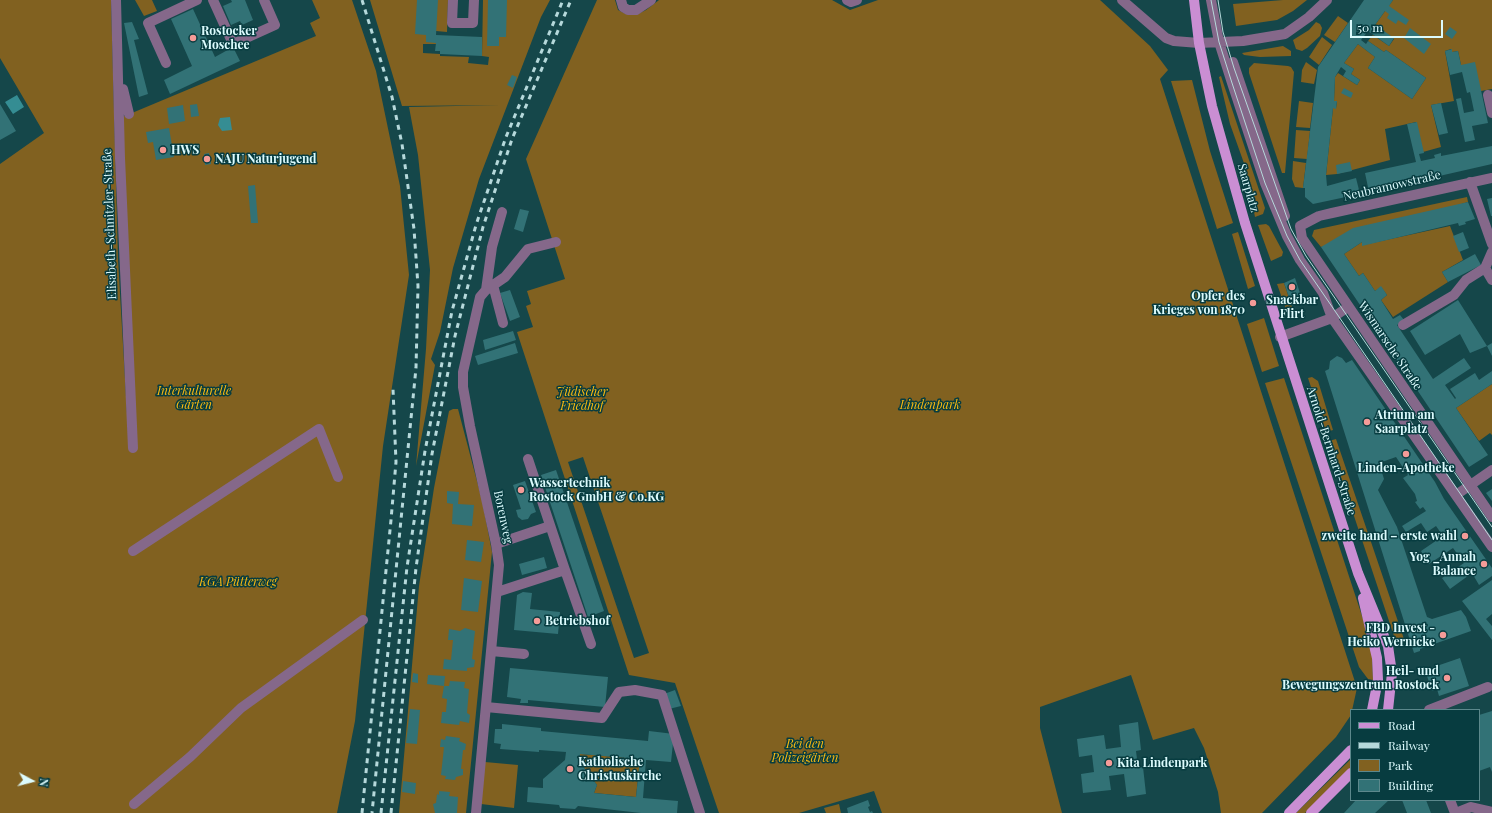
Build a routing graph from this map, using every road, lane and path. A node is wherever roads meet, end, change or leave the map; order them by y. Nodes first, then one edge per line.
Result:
1 (116, 0) edge
2 (197, 0) edge
3 (214, 0) edge
4 (264, 0) edge
5 (453, 0) edge
6 (474, 0) edge
7 (621, 0) edge
8 (651, 0) edge
9 (847, 0) edge
10 (857, 0) edge
11 (1122, 0) edge
12 (1194, 0) edge
13 (1211, 0) edge
14 (1218, 0) edge
15 (1327, 0) edge
16 (1223, 42) junction
17 (1199, 43) junction
18 (166, 63) dead end
19 (118, 72) junction
20 (1488, 95) dead end
21 (1492, 113) edge
22 (129, 114) dead end
23 (1492, 178) edge
24 (1470, 182) junction
25 (502, 212) dead end
26 (1300, 226) joint
27 (556, 242) dead end
28 (1492, 244) edge
29 (1492, 252) edge
30 (1485, 268) junction
31 (1492, 280) edge
32 (490, 288) junction
33 (1348, 307) junction
34 (1332, 318) junction
35 (503, 323) dead end
36 (1403, 325) dead end
37 (1280, 337) junction
38 (133, 448) dead end
39 (528, 460) dead end
40 (1492, 470) edge
41 (338, 477) dead end
42 (1470, 485) junction
43 (1456, 495) junction
44 (1492, 517) edge
45 (550, 526) junction
46 (496, 544) junction
47 (1492, 547) edge
48 (133, 551) dead end
49 (565, 570) junction
50 (1358, 573) junction
51 (497, 592) junction
52 (363, 620) dead end
53 (591, 644) dead end
54 (491, 651) junction
55 (524, 654) dead end
56 (1488, 687) dead end
57 (486, 707) junction
58 (1372, 709) edge
59 (1388, 709) edge
60 (1432, 709) edge
61 (1350, 751) edge
62 (1350, 774) edge
63 (1450, 801) edge
64 (134, 804) dead end
65 (1492, 812) edge
66 (476, 813) edge
67 (700, 813) edge
68 (1289, 813) edge
69 (1311, 813) edge
70 (1455, 813) edge

1 - 19 street, Elisabeth-Schnitzler-Straße
2 - 18 street
3 - 4 street
5 - 6 street
7 - 8 street
9 - 10 street
11 - 17 street
12 - 17 main road, Saarplatz
13 - 16 street
14 - 16 street
15 - 16 street
16 - 17 street
16 - 33 street
16 - 34 street
17 - 37 main road, Saarplatz
19 - 22 street
19 - 38 street, Elisabeth-Schnitzler-Straße
20 - 21 street
23 - 24 street, Neubramowstraße
24 - 26 street, Neubramowstraße
24 - 28 street
25 - 32 street
26 - 33 street, Wismarsche Straße
27 - 32 street, Borenweg
29 - 30 street
30 - 31 street
30 - 36 street
32 - 35 street
32 - 46 street, Borenweg
33 - 34 street
33 - 42 street, Wismarsche Straße
34 - 37 street
34 - 43 street
37 - 50 main road, Arnold-Bernhard-Straße
39 - 45 street
40 - 42 street
41 - 48 street
42 - 43 street
42 - 44 street, Wismarsche Straße
43 - 47 street
45 - 46 street
45 - 49 street
46 - 51 street, Borenweg
49 - 51 street
49 - 53 street
50 - 58 main road, Arnold-Bernhard-Straße
50 - 59 main road, Arnold-Bernhard-Straße
51 - 54 street, Borenweg
52 - 64 street
54 - 55 street
54 - 57 street, Borenweg
56 - 60 street
57 - 66 street, Borenweg
57 - 67 street
61 - 68 main road
62 - 69 main road
63 - 70 street
65 - 70 street

